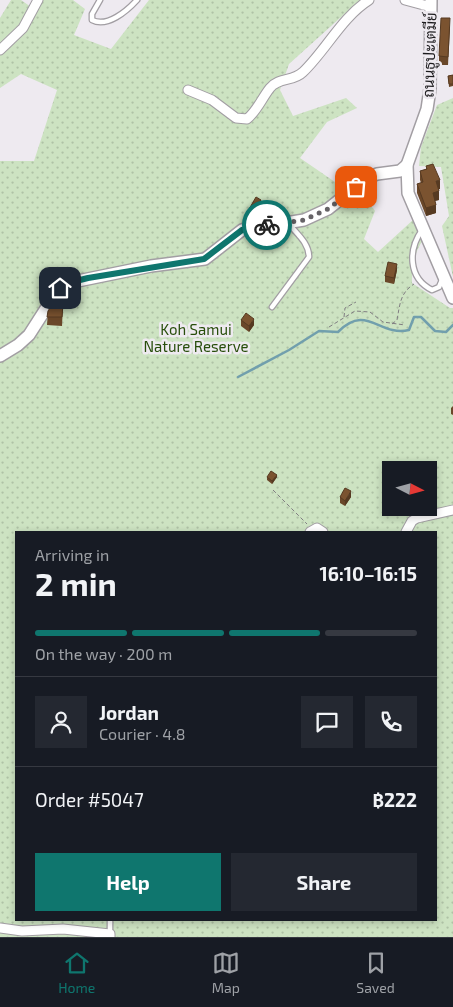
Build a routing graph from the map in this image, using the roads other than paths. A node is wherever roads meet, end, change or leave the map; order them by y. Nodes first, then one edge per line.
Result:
1 (38, 0) edge
2 (100, 0) edge
3 (137, 0) edge
4 (369, 0) edge
5 (406, 0) edge
6 (431, 4) edge
7 (0, 50) edge
8 (188, 90) dead end
9 (407, 165) junction
10 (389, 173) junction
11 (408, 193) junction
12 (288, 223) junction
13 (423, 229) junction
14 (444, 278) junction
15 (453, 298) edge
16 (272, 307) dead end
17 (0, 356) edge
18 (453, 510) edge
19 (406, 531) edge
20 (110, 921) edge
21 (0, 928) edge
22 (110, 936) edge

1 - 7 street
2 - 3 lane
4 - 8 street
5 - 6 street
6 - 9 street, ถนนธูปะเตมีย์
9 - 10 street
9 - 11 street, ถนนธูปะเตมีย์
10 - 11 street
10 - 12 street
11 - 13 street, ถนนธูปะเตมีย์
12 - 16 lane
12 - 17 street
13 - 14 street, ถนนธูปะเตมีย์
13 - 14 lane
14 - 15 street, ถนนธูปะเตมีย์
18 - 19 street
20 - 22 lane
21 - 22 street

